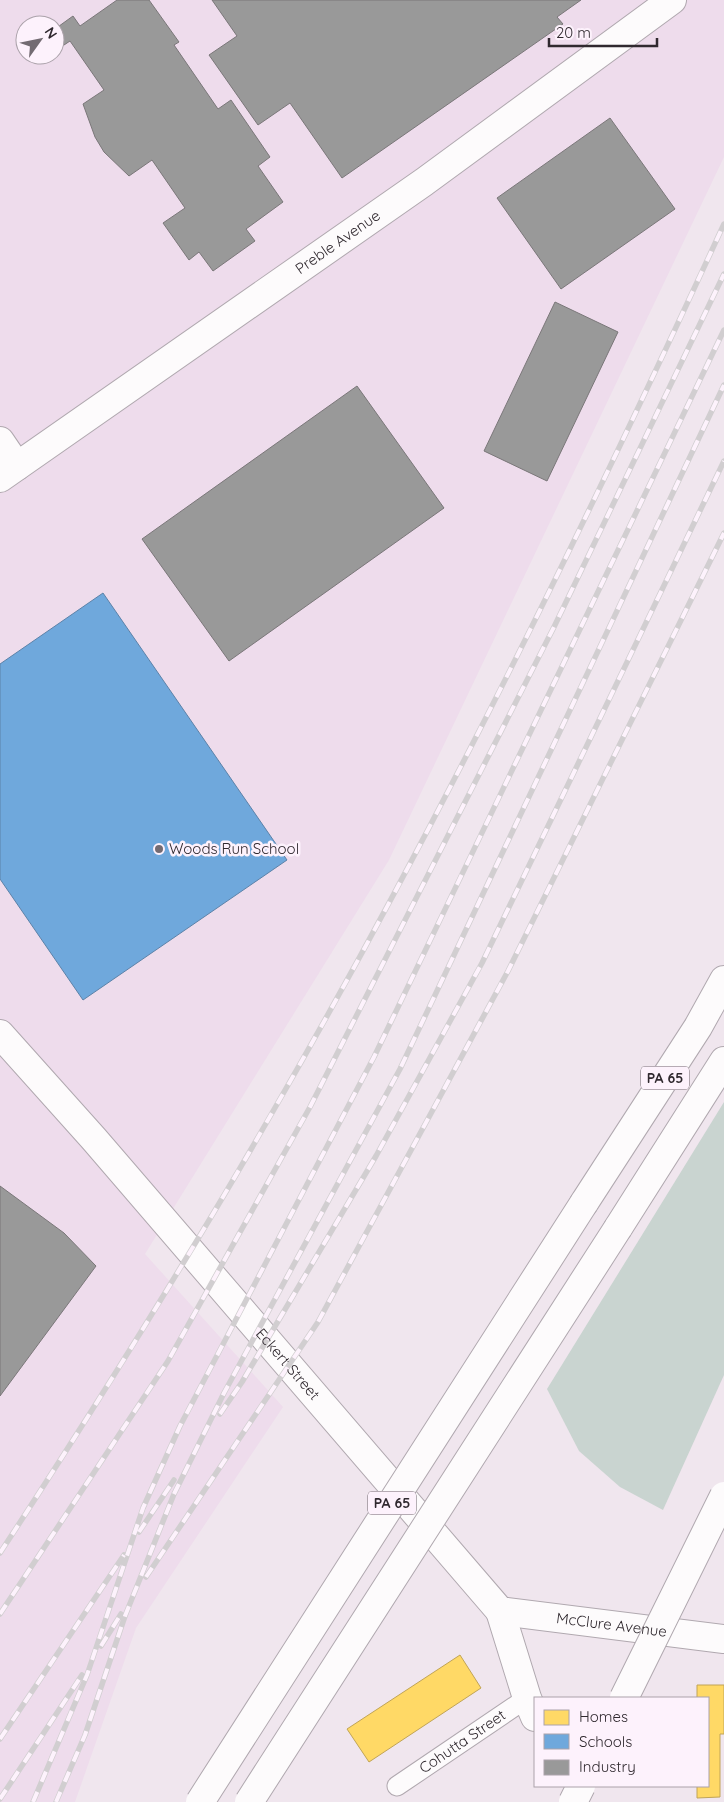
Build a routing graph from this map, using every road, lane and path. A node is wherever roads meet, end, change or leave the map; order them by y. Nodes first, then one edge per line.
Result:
1 (672, 0) edge
2 (0, 441) edge
3 (9, 472) edge
4 (724, 980) edge
5 (0, 1034) edge
6 (724, 1061) edge
7 (724, 1496) edge
8 (500, 1611) junction
9 (724, 1639) edge
10 (624, 1697) edge
11 (531, 1708) edge
12 (397, 1786) dead end
13 (580, 1787) edge
14 (582, 1787) edge
15 (200, 1802) edge
16 (249, 1802) edge
17 (573, 1802) edge
18 (592, 1802) edge

1 - 3 main road, Preble Avenue
2 - 3 main road
4 - 15 main road, PA 65, bridge
5 - 8 main road, Eckert Street
6 - 16 main road, PA 65, bridge
7 - 10 main road, bridge
8 - 9 main road, McClure Avenue
8 - 11 main road, Eckert Street
11 - 12 lane, Cohutta Street
13 - 17 main road, bridge
14 - 18 main road

